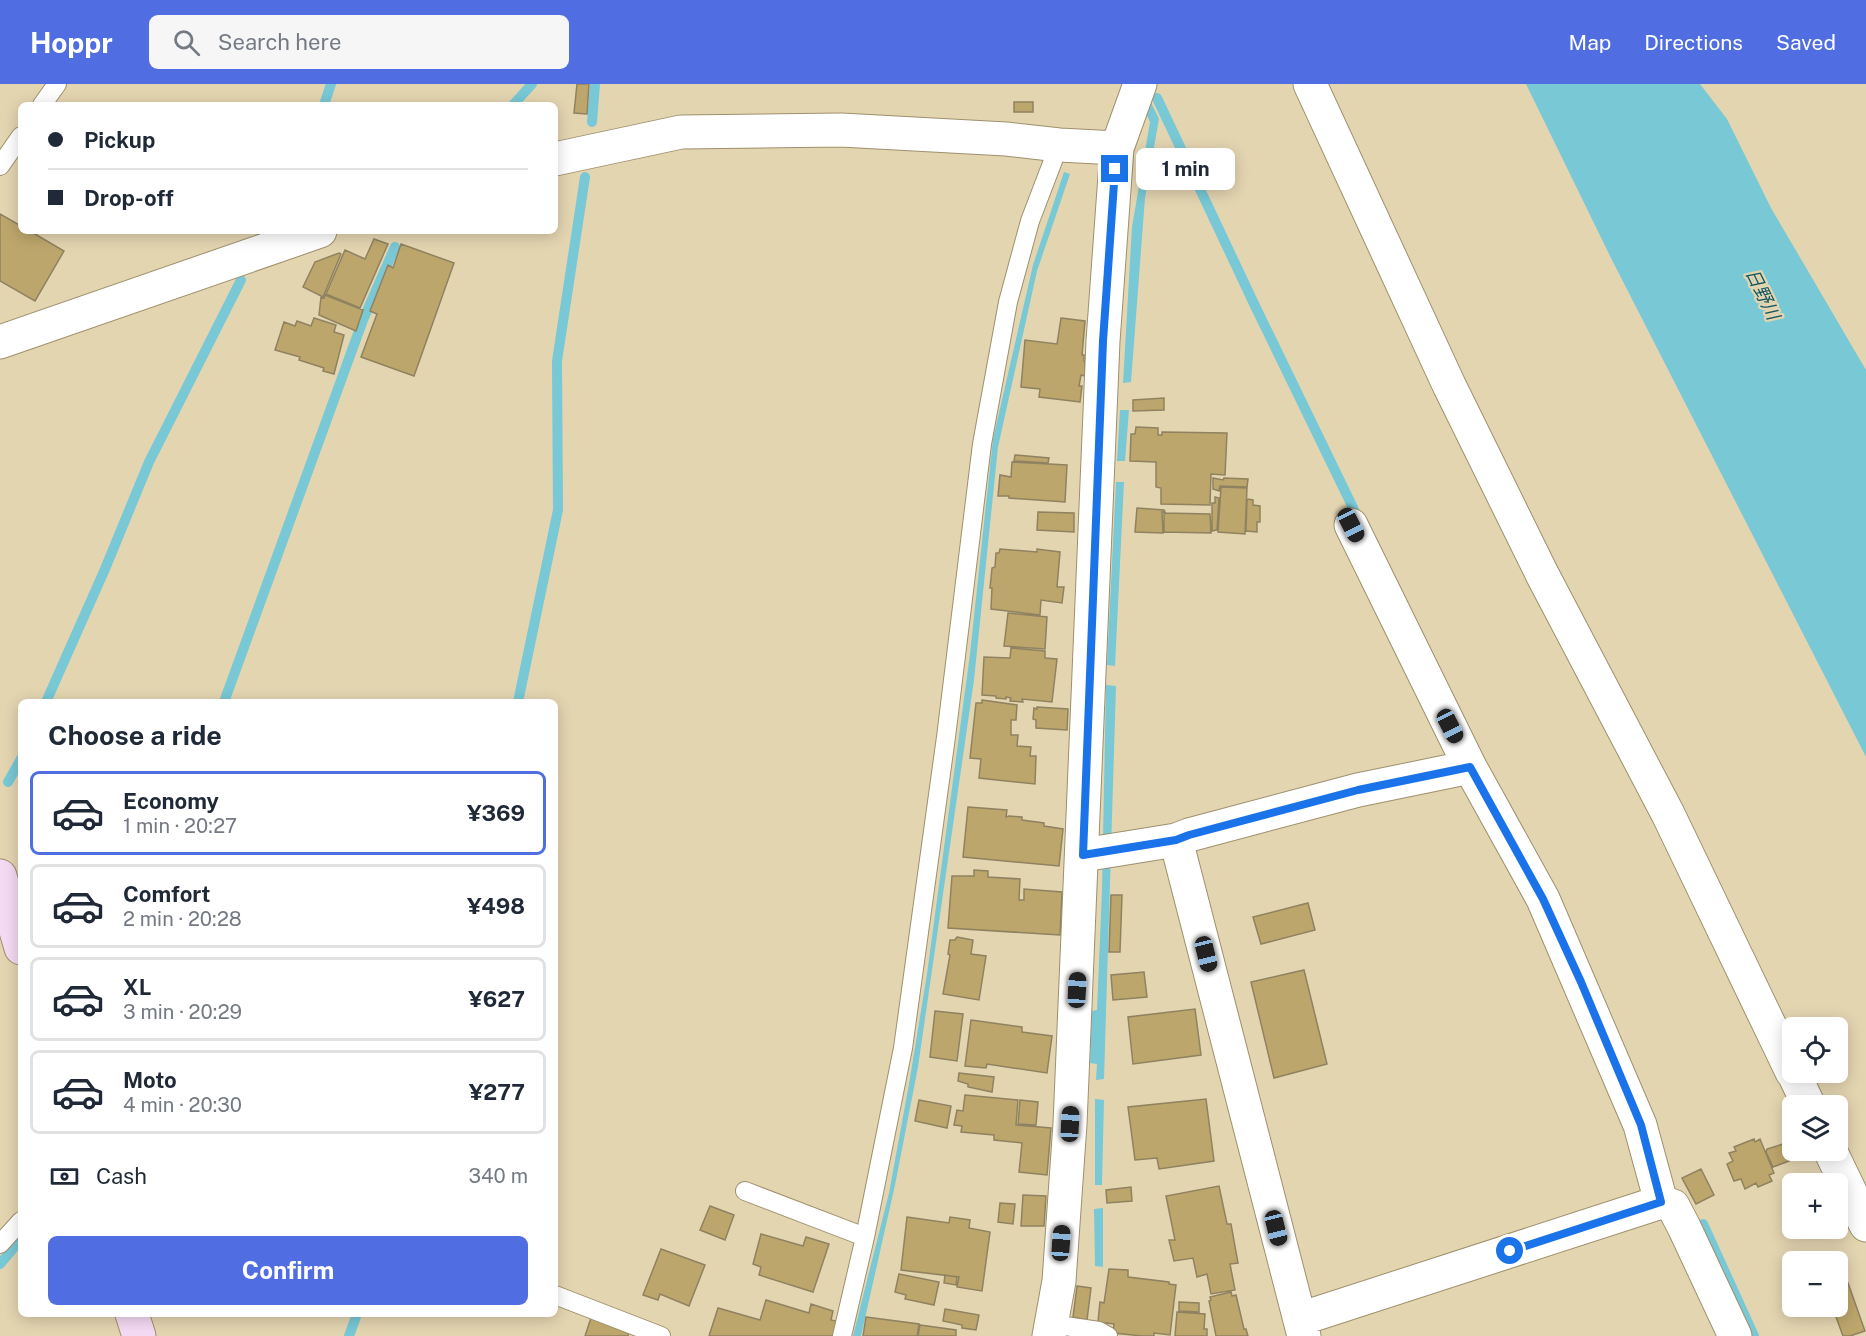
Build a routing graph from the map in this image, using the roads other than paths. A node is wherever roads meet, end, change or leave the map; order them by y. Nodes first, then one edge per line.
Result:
1 (57, 84) edge
2 (1310, 84) edge
3 (1136, 92) edge
4 (44, 102) edge
5 (18, 140) edge
6 (1059, 144) junction
7 (1117, 148) junction
8 (558, 158) edge
9 (0, 166) edge
10 (311, 234) edge
11 (0, 342) edge
12 (1351, 525) dead end
13 (1470, 767) junction
14 (1176, 840) junction
15 (1098, 853) junction
16 (0, 876) edge
17 (18, 938) edge
18 (1782, 1049) edge
19 (1835, 1161) edge
20 (745, 1191) dead end
21 (1661, 1202) junction
22 (18, 1224) edge
23 (1866, 1225) edge
24 (865, 1237) junction
25 (0, 1244) edge
26 (558, 1296) edge
27 (133, 1317) edge
28 (1302, 1328) edge
29 (1050, 1330) edge
30 (1097, 1332) edge
31 (139, 1336) edge
32 (661, 1336) edge
33 (842, 1336) edge
34 (1735, 1336) edge

1 - 4 lane
2 - 18 street
3 - 7 street
5 - 9 lane
6 - 7 street
6 - 8 street
6 - 24 lane
7 - 15 street
10 - 11 street
12 - 13 street
13 - 14 street
13 - 21 street
14 - 15 street
14 - 28 street
15 - 29 street
16 - 17 street
19 - 23 street
20 - 24 lane
21 - 28 street
21 - 34 street
22 - 25 lane
24 - 33 lane
26 - 32 lane
27 - 31 street
29 - 30 lane

